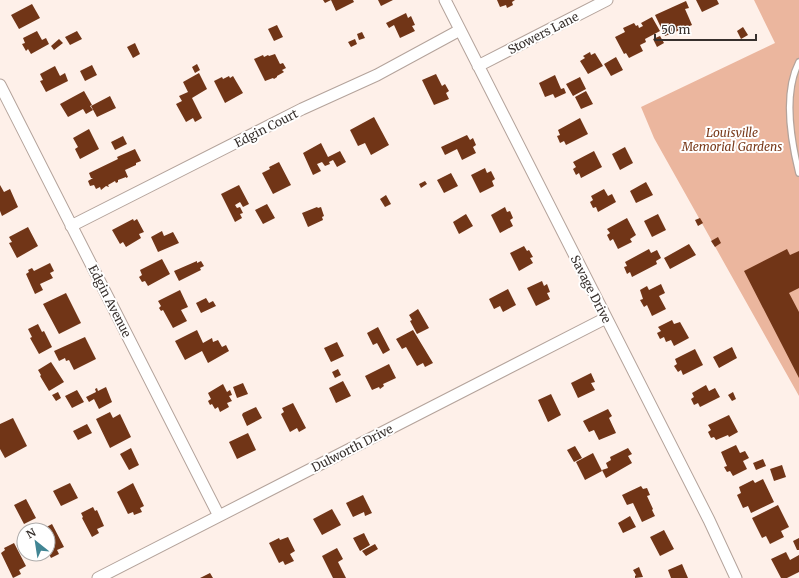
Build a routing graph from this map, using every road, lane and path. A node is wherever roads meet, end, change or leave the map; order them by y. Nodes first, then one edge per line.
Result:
1 (444, 0) edge
2 (607, 0) edge
3 (460, 30) junction
4 (799, 62) edge
5 (478, 66) junction
6 (0, 85) edge
7 (4, 105) edge
8 (799, 173) edge
9 (72, 226) junction
10 (606, 318) junction
11 (219, 516) junction
12 (98, 578) edge
13 (736, 578) edge

1 - 3 street, Savage Drive
2 - 5 street, Stowers Lane
3 - 5 street, Savage Drive
3 - 9 street, Edgin Court
4 - 8 lane
5 - 10 street, Savage Drive
6 - 7 street, Edgin Avenue
7 - 9 street, Edgin Avenue
9 - 11 street, Edgin Avenue
10 - 11 street, Dulworth Drive
10 - 13 street, Savage Drive
11 - 12 street, Dulworth Drive

